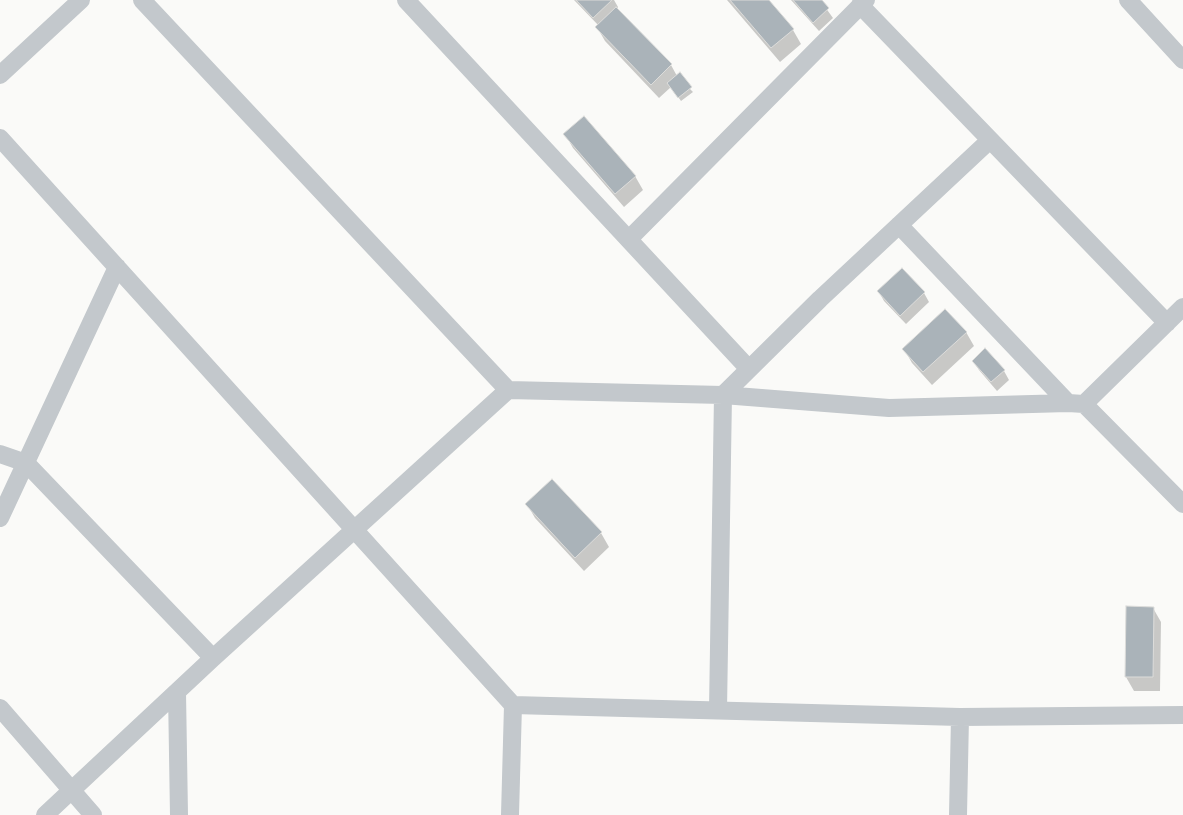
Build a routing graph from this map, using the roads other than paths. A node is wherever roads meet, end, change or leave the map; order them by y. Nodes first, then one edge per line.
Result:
1 (81, 0) edge
2 (142, 0) edge
3 (406, 0) edge
4 (1128, 0) edge
5 (863, 2) edge
6 (1183, 60) edge
7 (0, 75) edge
8 (0, 138) edge
9 (990, 140) junction
10 (899, 225) junction
11 (629, 239) junction
12 (116, 267) junction
13 (1183, 307) edge
14 (1166, 323) junction
15 (749, 369) junction
16 (508, 390) junction
17 (723, 395) junction
18 (1076, 404) junction
19 (0, 454) edge
20 (26, 463) junction
21 (1183, 504) edge
22 (0, 518) edge
23 (354, 530) junction
24 (213, 658) junction
25 (177, 692) junction
26 (513, 705) junction
27 (0, 708) edge
28 (718, 710) junction
29 (1183, 715) edge
30 (960, 717) junction
31 (71, 792) junction
32 (45, 815) edge
33 (93, 815) edge
34 (179, 815) edge
35 (510, 815) edge
36 (958, 815) edge

1 - 7 street
2 - 16 street
3 - 11 street
4 - 6 street
5 - 9 street
5 - 11 street
8 - 12 street
9 - 10 street
9 - 14 street
10 - 15 street
10 - 18 street
11 - 15 street
12 - 20 street
12 - 23 street
13 - 14 street
14 - 18 street
15 - 17 street
16 - 17 street
16 - 23 street
17 - 18 street
17 - 28 street
18 - 21 street
19 - 20 street
20 - 22 street
20 - 24 street
23 - 24 street
23 - 26 street
24 - 25 street
25 - 31 street
25 - 34 street
26 - 28 street
26 - 35 street
27 - 31 street
28 - 30 street
29 - 30 street
30 - 36 street
31 - 32 street
31 - 33 street

